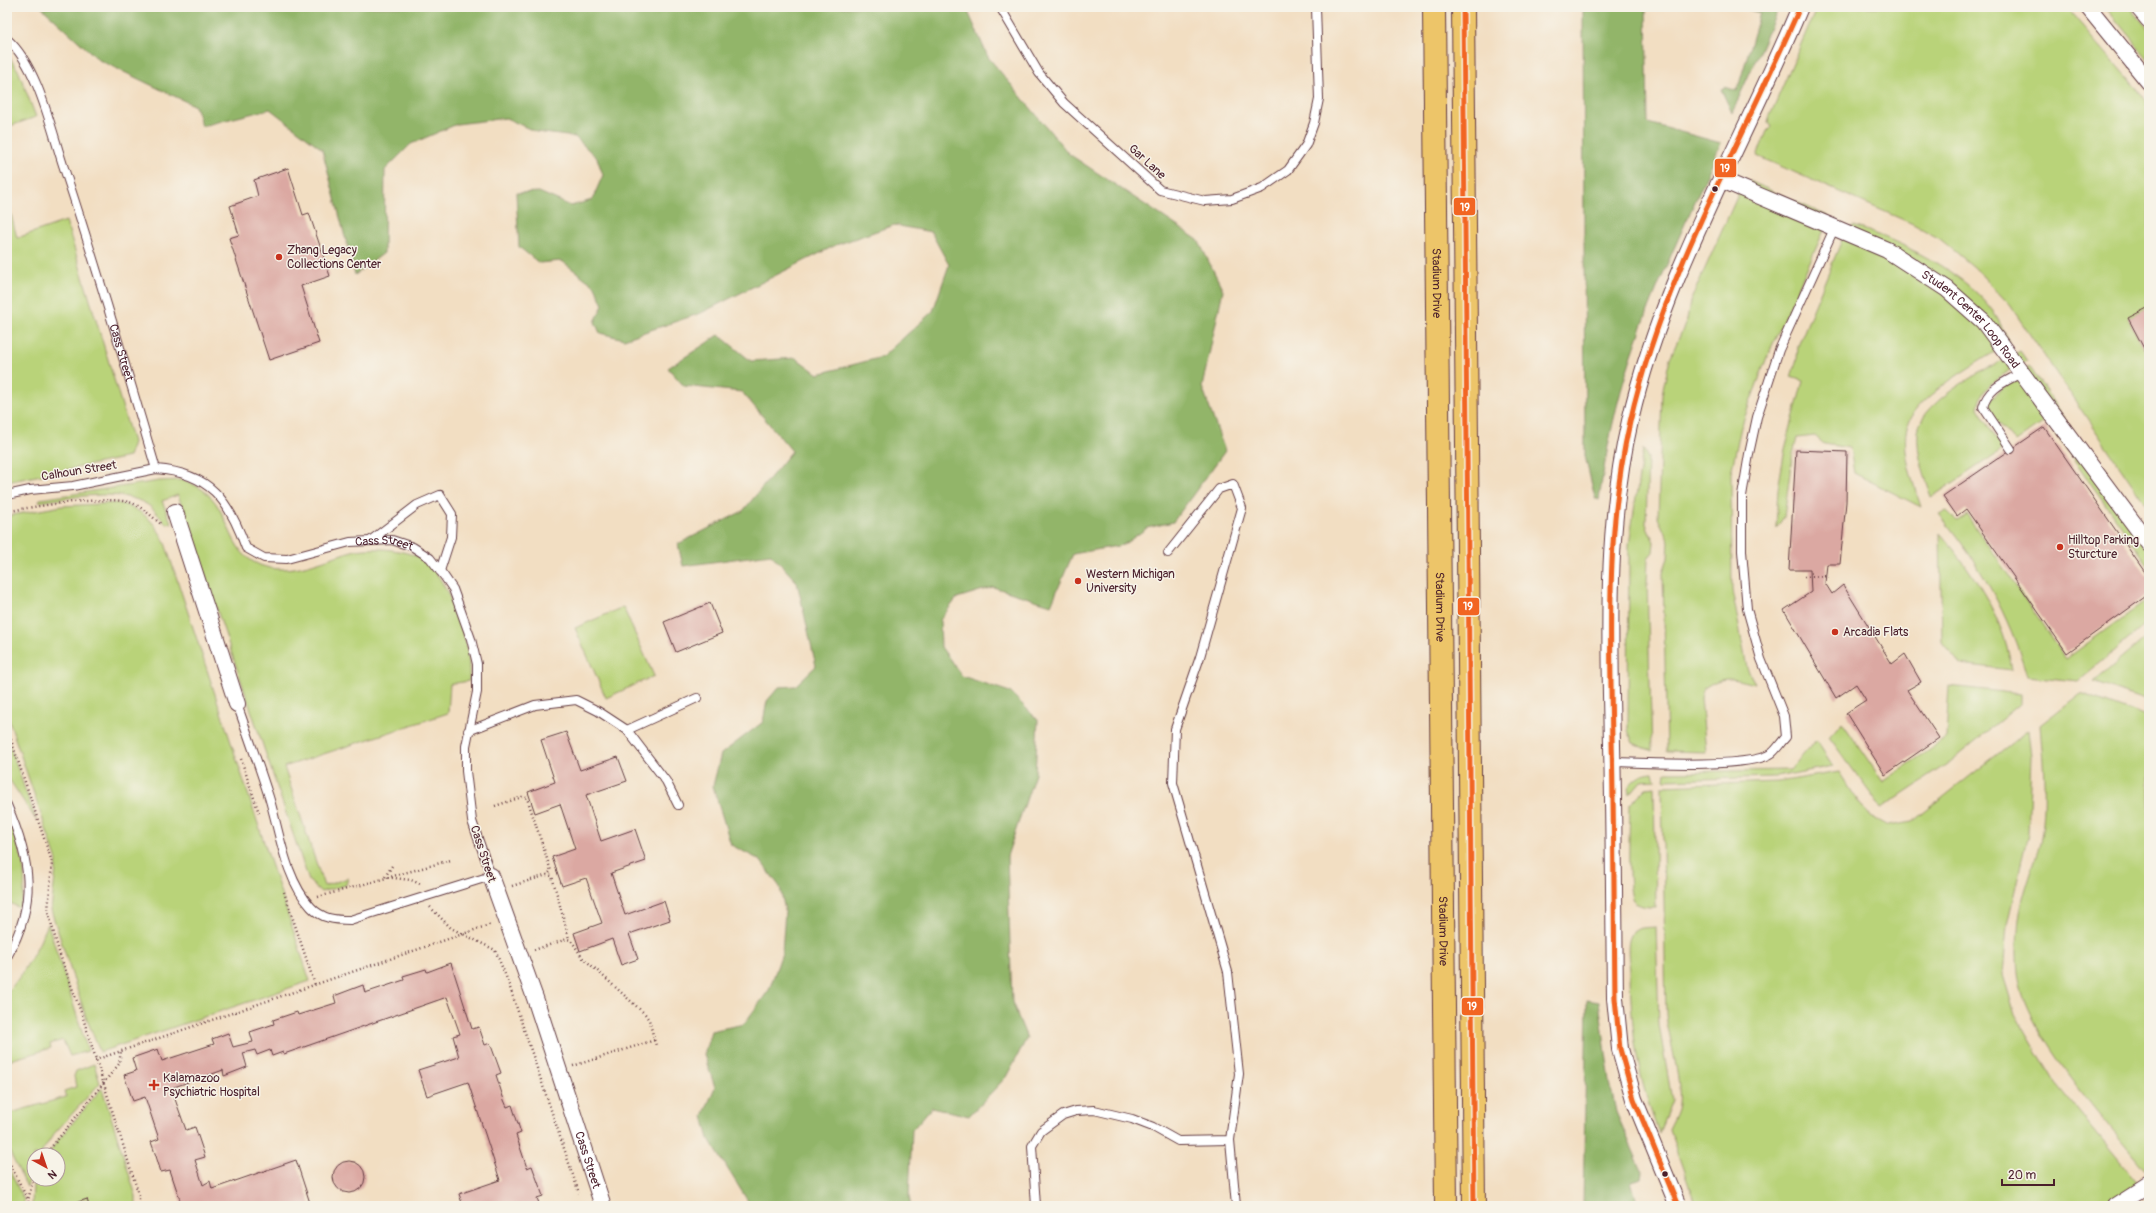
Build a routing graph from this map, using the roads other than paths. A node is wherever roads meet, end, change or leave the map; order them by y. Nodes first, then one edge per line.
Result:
1 (1000, 7) edge
2 (1316, 7) edge
3 (1434, 7) edge
4 (1463, 7) edge
5 (1800, 7) edge
6 (2088, 7) edge
7 (2138, 7) edge
8 (2149, 20) edge
9 (7, 39) edge
10 (2149, 82) edge
11 (1722, 180) junction
12 (1834, 226) junction
13 (2021, 373) junction
14 (2011, 449) dead end
15 (156, 469) junction
16 (7, 496) edge
17 (175, 512) dead end
18 (369, 542) junction
19 (2149, 544) edge
20 (1168, 553) dead end
21 (440, 571) junction
22 (697, 698) dead end
23 (237, 704) joint
24 (627, 730) junction
25 (468, 731) junction
26 (1613, 762) junction
27 (7, 805) edge
28 (678, 805) dead end
29 (490, 876) junction
30 (7, 957) edge
31 (1230, 1140) junction
32 (2149, 1185) edge
33 (603, 1206) edge
34 (1036, 1206) edge
35 (1236, 1206) edge
36 (1446, 1206) edge
37 (1474, 1206) edge
38 (1678, 1206) edge
39 (2116, 1206) edge

1 - 2 lane, Gar Lane
3 - 36 main road, Stadium Drive
4 - 37 main road
5 - 11 street
6 - 10 street
7 - 8 street
9 - 15 lane, Cass Street
11 - 12 street, Student Center Loop Road
11 - 26 street
12 - 13 street, Student Center Loop Road
12 - 26 lane
13 - 14 lane
13 - 19 street, Student Center Loop Road
15 - 16 lane, Calhoun Street
15 - 18 lane, Cass Street
17 - 23 street
18 - 21 lane, Cass Street
18 - 21 lane
20 - 31 lane
21 - 25 lane, Cass Street
22 - 24 lane
23 - 29 lane
24 - 25 lane
24 - 28 lane
25 - 29 lane, Cass Street
26 - 38 street
27 - 30 lane
29 - 33 street, Cass Street
31 - 34 lane
31 - 35 lane
32 - 39 street

